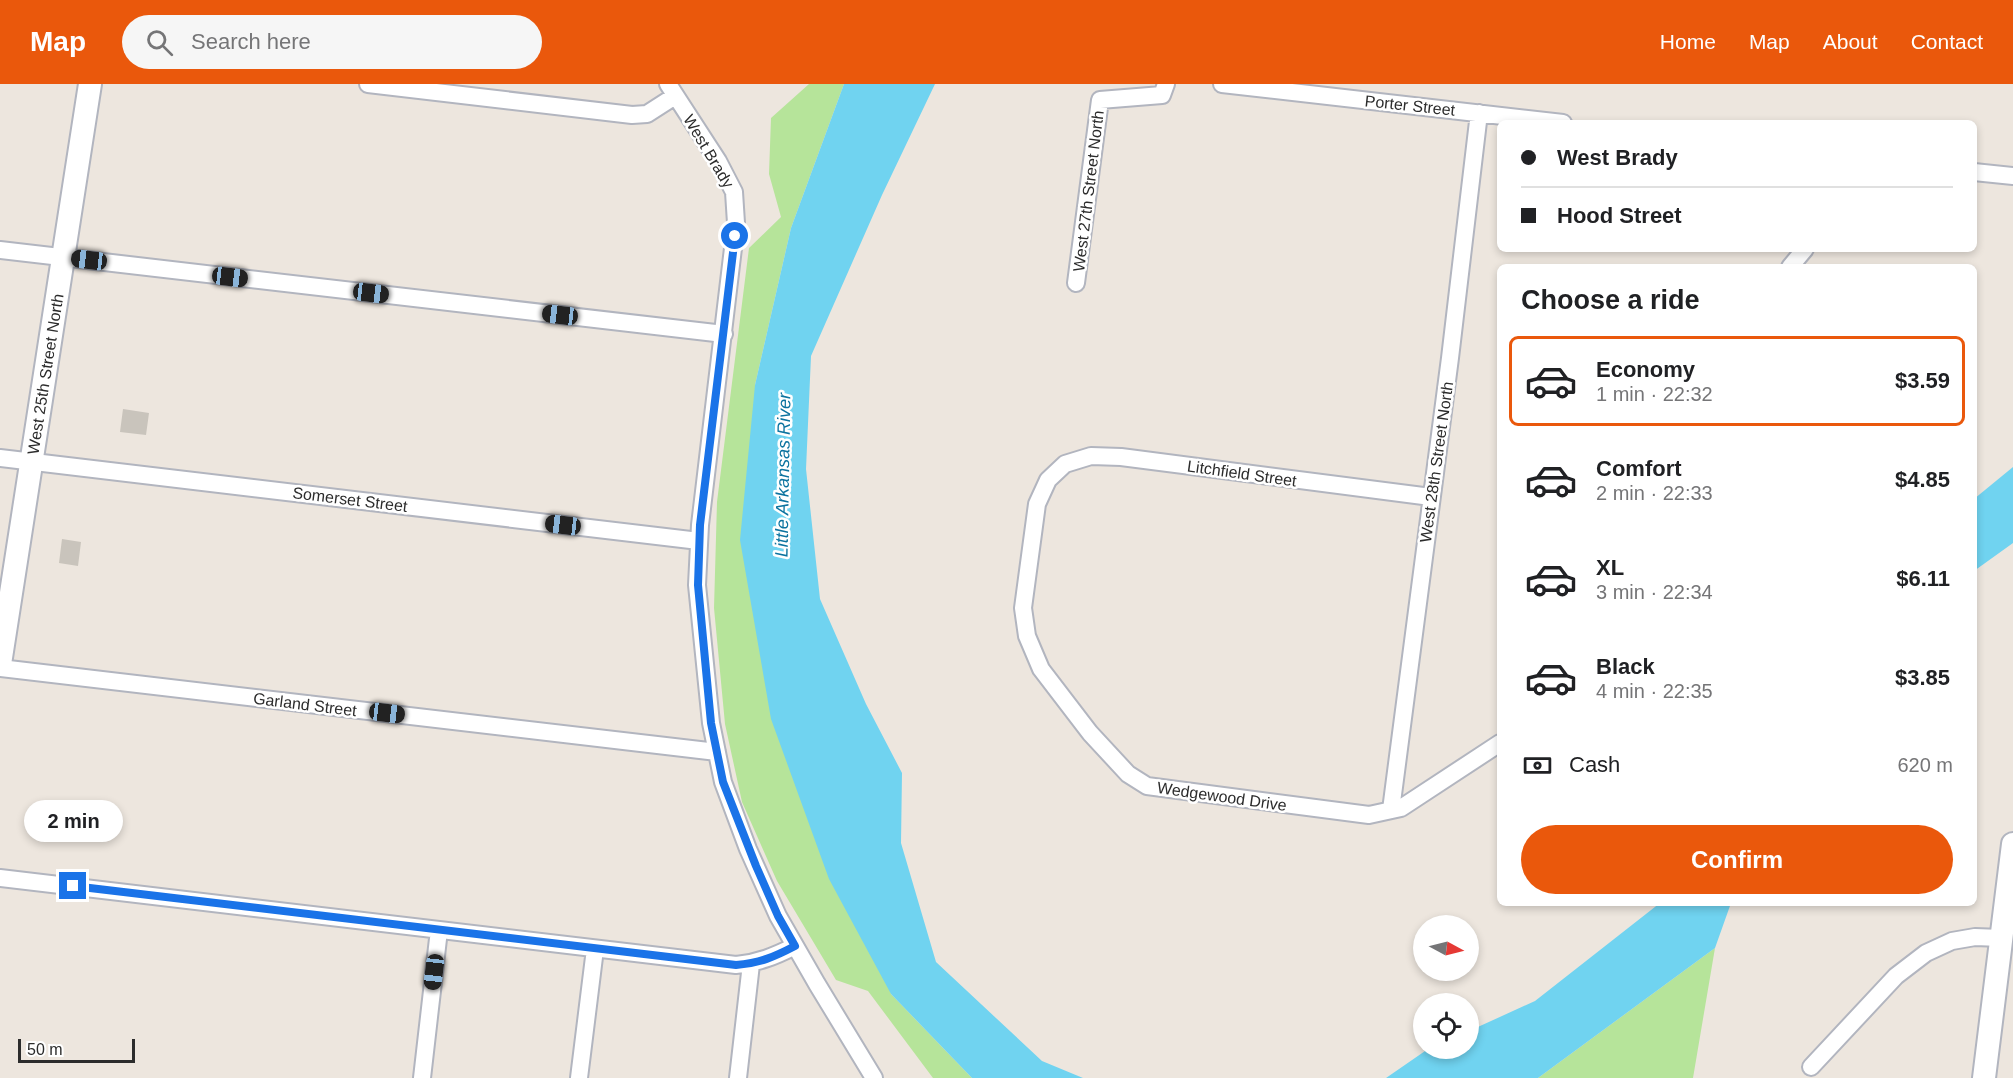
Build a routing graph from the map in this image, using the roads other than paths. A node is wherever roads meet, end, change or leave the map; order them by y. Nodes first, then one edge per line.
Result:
1 (90, 84) edge
2 (368, 84) edge
3 (1166, 84) edge
4 (1222, 84) edge
5 (671, 90) edge
6 (1479, 113) junction
7 (1538, 120) edge
8 (1977, 172) edge
9 (2013, 177) edge
10 (0, 250) edge
11 (1802, 252) edge
12 (63, 257) junction
13 (1792, 264) edge
14 (1076, 283) dead end
15 (724, 334) junction
16 (0, 458) edge
17 (32, 462) junction
18 (1057, 471) joint
19 (1431, 497) junction
20 (699, 541) junction
21 (0, 664) edge
22 (0, 668) edge
23 (1497, 745) edge
24 (717, 752) junction
25 (1391, 810) junction
26 (2013, 851) edge
27 (0, 878) edge
28 (439, 930) junction
29 (2001, 938) junction
30 (795, 946) junction
31 (595, 949) junction
32 (751, 964) junction
33 (1811, 1067) dead end
34 (422, 1078) edge
35 (579, 1078) edge
36 (738, 1078) edge
37 (874, 1078) edge
38 (1984, 1078) edge

1 - 12 main road, West 25th Street North
2 - 5 street
3 - 14 street, West 27th Street North
4 - 6 street, Porter Street
5 - 15 street, West Brady
6 - 7 street, Porter Street
6 - 19 street, West 28th Street North
8 - 9 street
10 - 12 street
11 - 13 street
12 - 15 street
12 - 17 main road, West 25th Street North
15 - 20 street, West Brady
16 - 17 street, Somerset Street
17 - 20 street, Somerset Street
17 - 21 main road, West 25th Street North
18 - 19 street, Litchfield Street
18 - 25 street, Wedgewood Drive
19 - 25 street, West 28th Street North
20 - 24 street, West Brady
22 - 24 street, Garland Street
23 - 25 street, Wedgewood Drive
24 - 30 street, West Brady
26 - 29 main road
27 - 28 street
28 - 31 street
28 - 34 street
29 - 33 street
29 - 38 main road
30 - 32 street
30 - 37 street
31 - 32 street
31 - 35 street
32 - 36 street

